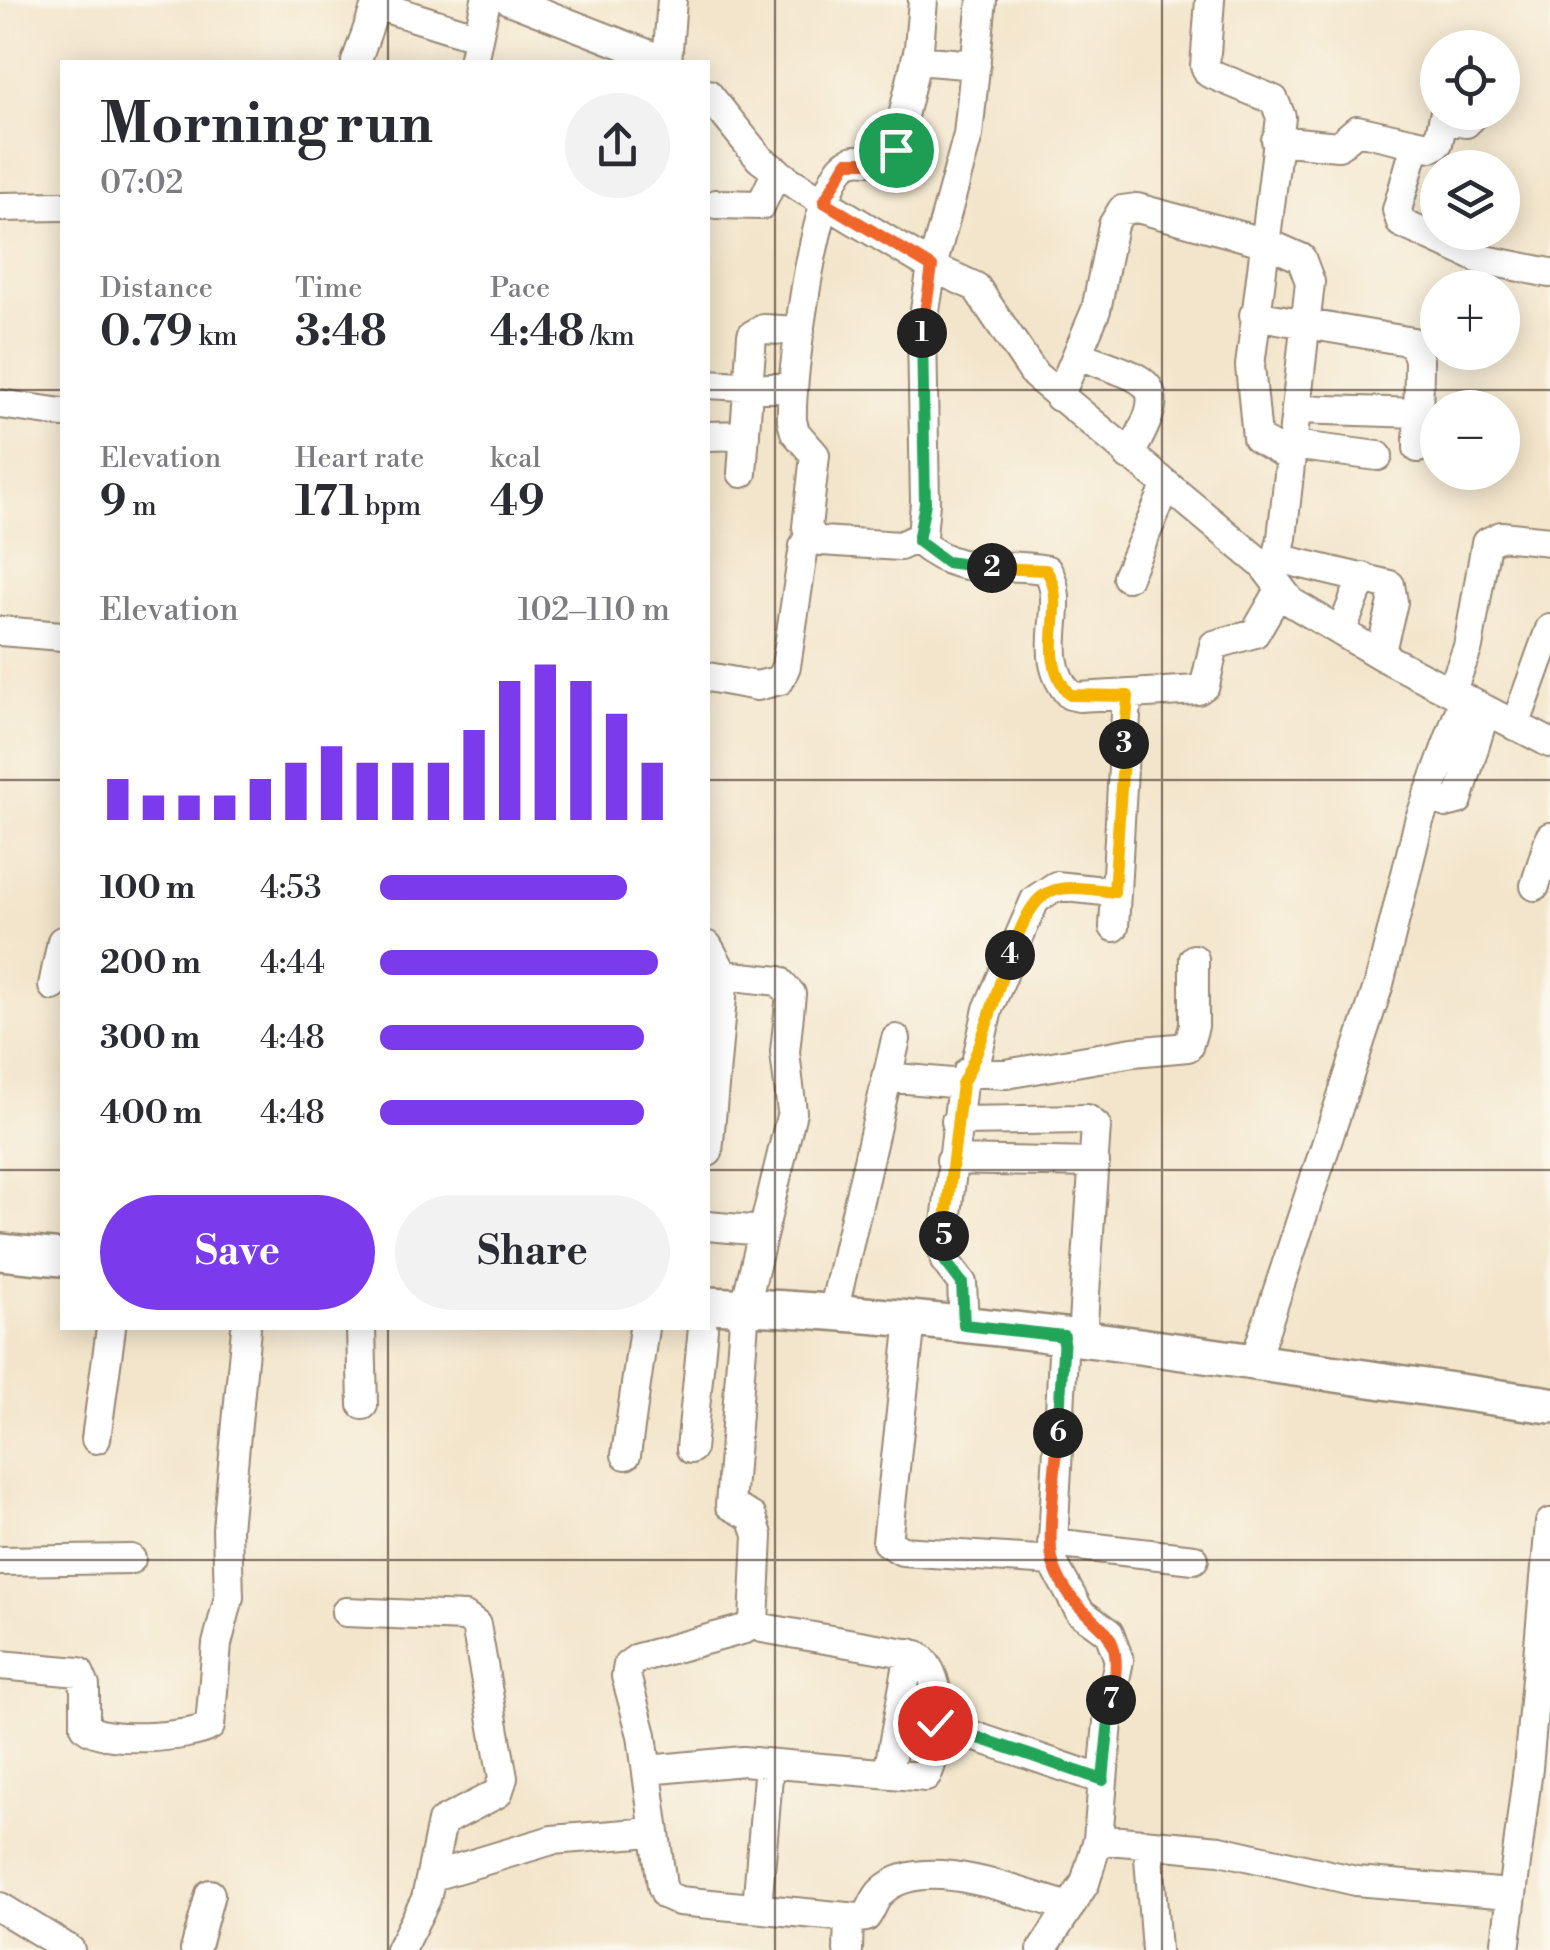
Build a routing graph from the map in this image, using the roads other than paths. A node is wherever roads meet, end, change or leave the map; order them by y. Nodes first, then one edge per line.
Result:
1 (486, 0) edge
2 (509, 0) edge
3 (672, 0) edge
4 (923, 0) edge
5 (982, 0) edge
6 (1210, 0) edge
7 (376, 3) edge
8 (475, 50) edge
9 (357, 60) edge
10 (662, 60) edge
11 (667, 60) edge
12 (916, 60) junction
13 (976, 65) junction
14 (710, 96) edge
15 (1441, 130) edge
16 (1276, 140) junction
17 (1416, 144) junction
18 (777, 172) junction
19 (824, 202) junction
20 (716, 204) dead end
21 (60, 206) edge
22 (0, 207) edge
23 (1267, 243) junction
24 (932, 267) junction
25 (1550, 273) edge
26 (1254, 315) junction
27 (1306, 326) junction
28 (800, 331) junction
29 (1078, 356) junction
30 (1251, 380) junction
31 (710, 384) edge
32 (747, 386) junction
33 (790, 390) junction
34 (1059, 397) junction
35 (1297, 399) junction
36 (0, 404) edge
37 (1418, 413) junction
38 (60, 414) edge
39 (745, 435) junction
40 (710, 436) edge
41 (1418, 448) dead end
42 (1291, 452) junction
43 (1129, 456) junction
44 (1378, 456) dead end
45 (742, 472) dead end
46 (1166, 487) junction
47 (810, 534) junction
48 (918, 541) junction
49 (1550, 541) edge
50 (1277, 575) junction
51 (1363, 576) junction
52 (1127, 577) dead end
53 (1550, 629) edge
54 (0, 631) edge
55 (1341, 632) junction
56 (60, 636) edge
57 (1380, 655) junction
58 (710, 677) edge
59 (1128, 696) junction
60 (1467, 700) junction
61 (1515, 726) junction
62 (1550, 743) edge
63 (1550, 837) edge
64 (1535, 886) dead end
65 (1114, 892) junction
66 (1114, 927) dead end
67 (710, 950) edge
68 (60, 951) edge
69 (1194, 960) dead end
70 (724, 974) junction
71 (53, 986) dead end
72 (713, 1020) edge
73 (896, 1040) dead end
74 (886, 1076) junction
75 (965, 1078) junction
76 (710, 1099) edge
77 (956, 1121) junction
78 (951, 1160) junction
79 (1096, 1163) junction
80 (710, 1226) edge
81 (762, 1231) junction
82 (0, 1252) edge
83 (60, 1258) edge
84 (710, 1305) edge
85 (745, 1306) junction
86 (833, 1313) junction
87 (911, 1319) junction
88 (964, 1325) junction
89 (110, 1330) edge
90 (246, 1330) edge
91 (361, 1330) edge
92 (644, 1330) edge
93 (702, 1330) edge
94 (1073, 1337) junction
95 (1254, 1363) junction
96 (697, 1382) junction
97 (738, 1386) junction
98 (363, 1405) dead end
99 (1550, 1406) edge
100 (96, 1439) dead end
101 (691, 1450) dead end
102 (626, 1455) dead end
103 (1550, 1523) edge
104 (1052, 1552) junction
105 (131, 1559) dead end
106 (1194, 1559) dead end
107 (0, 1561) edge
108 (346, 1612) dead end
109 (754, 1622) junction
110 (910, 1653) junction
111 (0, 1665) edge
112 (935, 1723) junction
113 (769, 1764) junction
114 (648, 1770) junction
115 (888, 1773) junction
116 (1103, 1780) junction
117 (652, 1832) junction
118 (1098, 1838) junction
119 (1148, 1844) junction
120 (433, 1876) junction
121 (210, 1894) dead end
122 (1510, 1894) junction
123 (0, 1907) edge
124 (1070, 1907) junction
125 (758, 1908) junction
126 (849, 1917) junction
127 (70, 1950) edge
128 (195, 1950) edge
129 (400, 1950) edge
130 (848, 1950) edge
131 (1042, 1950) edge
132 (1156, 1950) edge
133 (1505, 1950) edge

1 - 8 street
2 - 10 street
3 - 11 street
4 - 12 street
5 - 13 street
6 - 16 street
7 - 8 street
7 - 9 street
12 - 13 street
12 - 19 street
13 - 24 street
14 - 18 street
15 - 17 street
16 - 17 street
16 - 23 street
17 - 25 street
18 - 19 street
18 - 20 street
19 - 24 street
19 - 28 street
21 - 22 street
23 - 26 street
23 - 27 street
23 - 29 street
24 - 34 street
24 - 48 street
26 - 27 street
26 - 30 street
27 - 35 street
27 - 37 street
28 - 32 street
28 - 33 street
29 - 34 street
29 - 43 street
30 - 35 street
30 - 42 street
31 - 32 street
32 - 33 street
32 - 39 street
33 - 47 street
34 - 43 street
35 - 37 street
35 - 42 street
36 - 38 street
37 - 41 street
39 - 40 street
39 - 45 street
42 - 44 street
42 - 50 street
43 - 46 street
46 - 50 street
46 - 52 street
47 - 48 street
47 - 58 street
48 - 59 street
49 - 60 street
50 - 51 street
50 - 55 street
50 - 59 street
51 - 55 street
51 - 57 street
53 - 61 street
54 - 56 street
55 - 57 street
57 - 60 street
59 - 65 street
60 - 61 street
60 - 95 street
61 - 62 street
63 - 64 street
65 - 66 street
65 - 75 street
67 - 70 street
68 - 71 street
69 - 75 street
70 - 72 street
70 - 81 street
72 - 76 street
73 - 74 street
74 - 75 street
74 - 86 street
75 - 77 street
77 - 78 street
77 - 79 street
78 - 79 street
78 - 88 street
79 - 94 street
80 - 81 street
81 - 85 street
82 - 83 main road
84 - 85 main road
85 - 86 main road
85 - 97 street
86 - 87 main road
87 - 88 main road
87 - 104 street
88 - 94 main road
89 - 100 street
90 - 111 street
91 - 98 street
92 - 102 street
93 - 96 street
94 - 95 main road
94 - 104 street
95 - 99 main road
96 - 97 street
96 - 101 street
97 - 109 street
103 - 122 street
104 - 106 street
104 - 116 street
105 - 107 street
108 - 120 street
109 - 110 street
109 - 114 street
110 - 112 street
110 - 115 street
112 - 115 street
112 - 116 street
113 - 114 street
113 - 115 street
113 - 125 street
114 - 117 street
116 - 118 street
117 - 120 street
117 - 125 street
118 - 119 street
118 - 124 street
119 - 122 street
119 - 132 street
120 - 129 street
121 - 128 street
122 - 133 street
123 - 127 street
124 - 126 street
124 - 131 street
125 - 126 street
126 - 130 street

